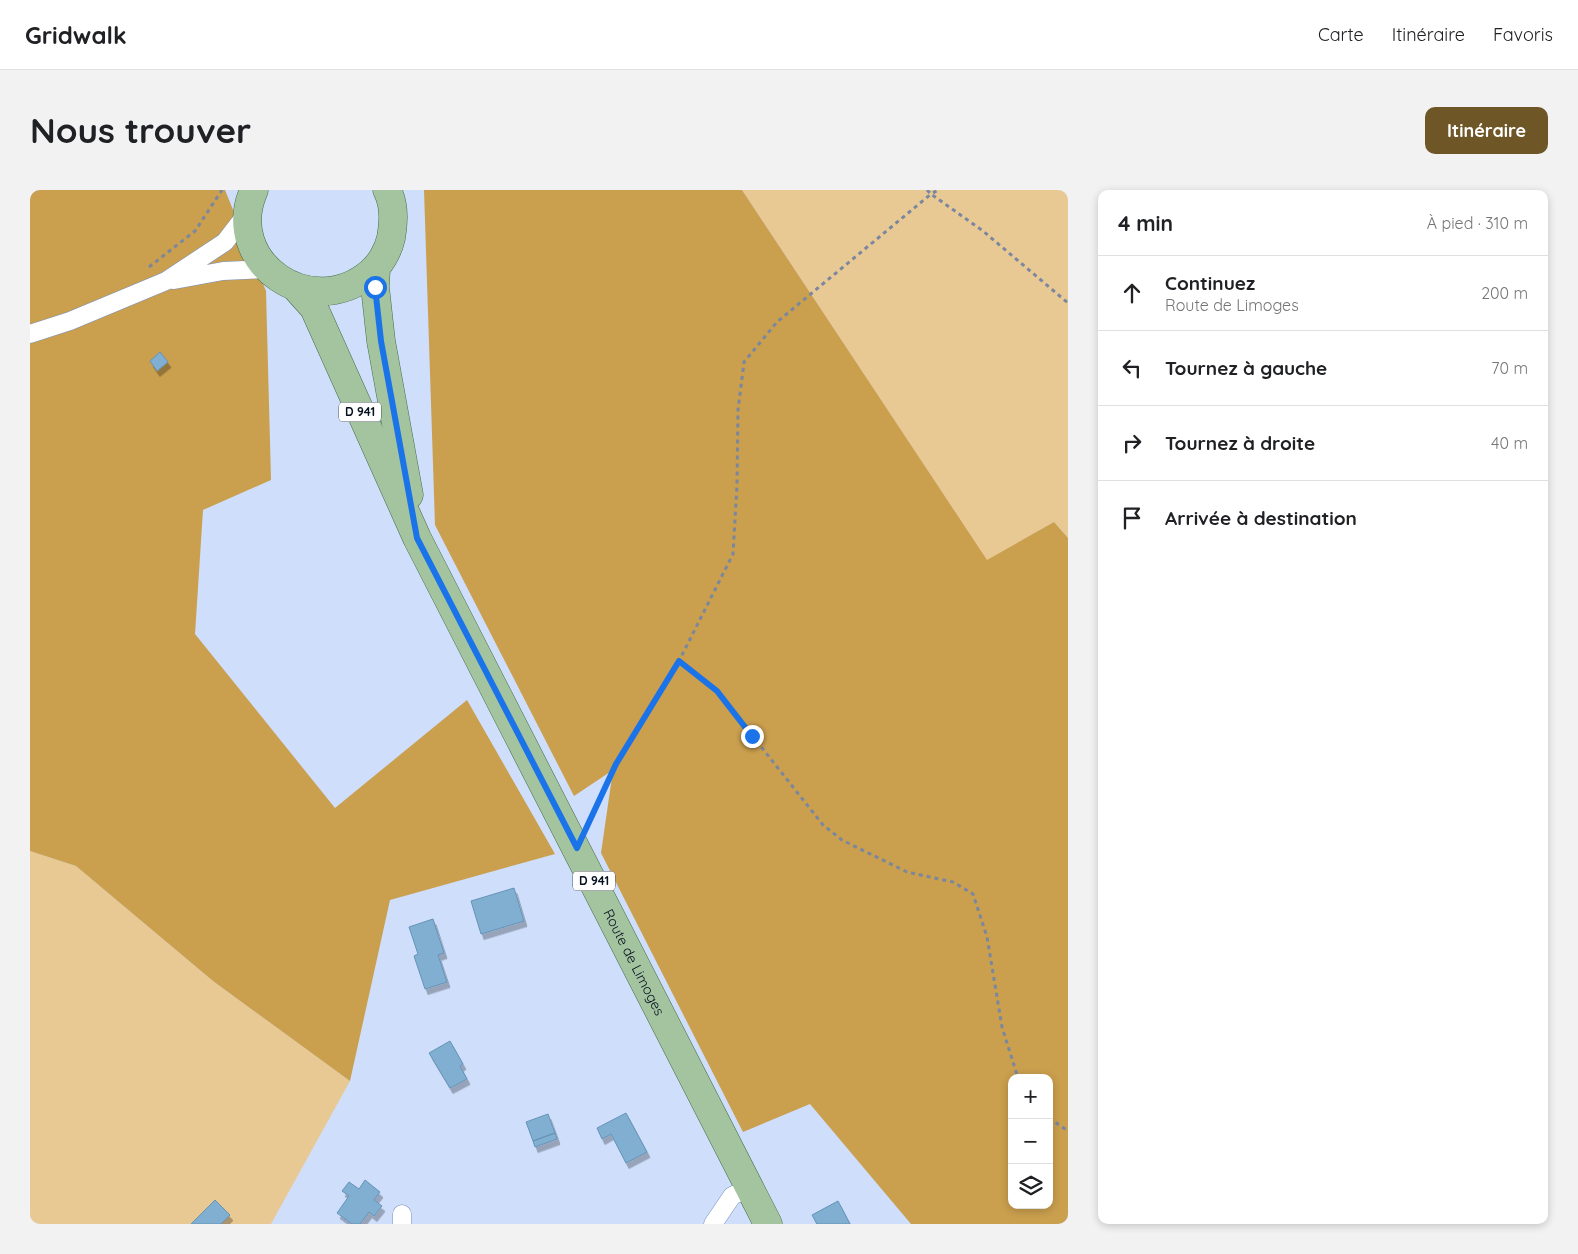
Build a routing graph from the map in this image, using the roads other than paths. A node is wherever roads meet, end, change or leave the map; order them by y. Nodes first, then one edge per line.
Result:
1 (387, 190) edge
2 (251, 201) edge
3 (376, 268) junction
4 (267, 269) junction
5 (166, 281) junction
6 (298, 289) junction
7 (30, 334) edge
8 (417, 538) junction
9 (750, 1187) junction
10 (713, 1224) edge
11 (768, 1224) edge

1 - 3 main road
2 - 4 main road
2 - 5 street
3 - 6 main road
3 - 8 main road, Route de Limoges / D 941
4 - 5 street
4 - 6 main road
5 - 7 street
6 - 8 main road, Route de Limoges / D 941
8 - 9 main road, Route de Limoges / D 941
9 - 10 street
9 - 11 main road, Route de Limoges / D 941

